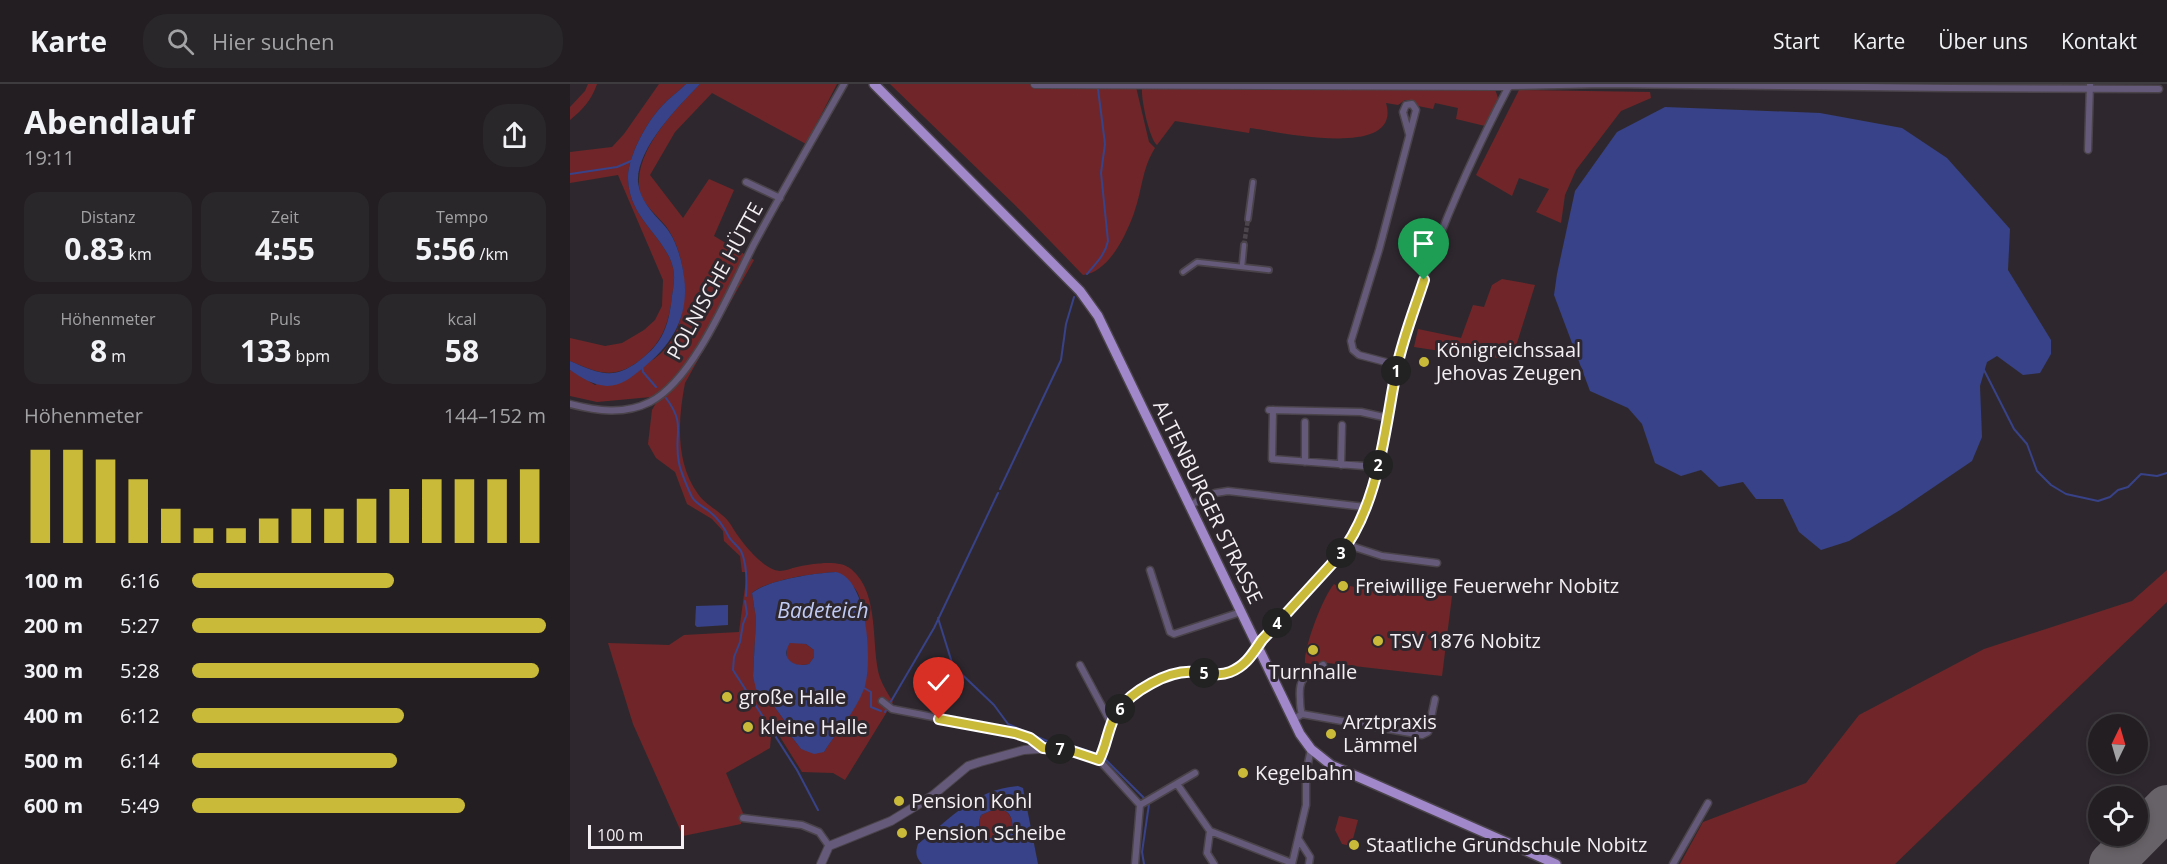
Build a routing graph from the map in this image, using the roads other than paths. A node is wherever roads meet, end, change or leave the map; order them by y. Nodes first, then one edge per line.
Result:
1 (844, 84) edge
2 (874, 84) edge
3 (1035, 84) edge
4 (1510, 85) edge
5 (2089, 86) edge
6 (2159, 89) dead end
7 (1409, 134) dead end
8 (2088, 150) dead end
9 (746, 182) dead end
10 (1253, 182) dead end
11 (780, 198) junction
12 (1248, 219) tunnel mouth
13 (1244, 245) tunnel mouth
14 (1242, 266) junction
15 (1269, 270) dead end
16 (1183, 272) dead end
17 (1397, 365) junction
18 (570, 404) edge
19 (1388, 418) junction
20 (1305, 422) dead end
21 (1342, 425) dead end
22 (1305, 462) junction
23 (1341, 465) junction
24 (1377, 467) junction
25 (1190, 505) junction
26 (1365, 507) junction
27 (1348, 545) junction
28 (1437, 563) dead end
29 (1149, 570) dead end
30 (1241, 612) junction
31 (1258, 647) junction
32 (1080, 665) dead end
33 (1323, 665) dead end
34 (1435, 699) dead end
35 (882, 701) dead end
36 (1302, 714) junction
37 (1293, 720) junction
38 (1112, 725) junction
39 (1043, 748) junction
40 (1311, 749) junction
41 (1100, 757) junction
42 (1195, 773) dead end
43 (1177, 784) junction
44 (1145, 803) junction
45 (1708, 803) dead end
46 (743, 818) dead end
47 (1209, 831) junction
48 (1299, 840) junction
49 (829, 846) junction
50 (821, 864) edge
51 (1135, 864) edge
52 (1214, 864) edge
53 (1292, 864) edge
54 (1309, 864) edge
55 (1556, 864) edge
56 (1674, 864) edge

1 - 11 street, POLNISCHE HÜTTE
2 - 25 main road, ALTENBURGER STRASSE
3 - 4 street
4 - 5 street
4 - 17 street
5 - 6 street
5 - 8 street
7 - 17 street
9 - 11 street, POLNISCHE HÜTTE
10 - 12 street
11 - 18 street, POLNISCHE HÜTTE
13 - 14 street
14 - 15 street
14 - 16 street
17 - 19 street
19 - 22 street
19 - 24 street
20 - 22 street
21 - 23 street
22 - 23 street
23 - 24 street
24 - 26 street
25 - 26 street
25 - 30 main road, ALTENBURGER STRASSE
26 - 27 street
27 - 28 street
27 - 31 street
29 - 30 street
30 - 31 main road, ALTENBURGER STRASSE
31 - 37 main road, ALTENBURGER STRASSE
31 - 38 street
32 - 38 street
33 - 36 street
34 - 36 street
35 - 39 street
36 - 37 street
37 - 40 main road, ALTENBURGER STRASSE
38 - 41 street
39 - 41 street
39 - 49 street
40 - 48 street
40 - 55 main road, ALTENBURGER STRASSE
41 - 44 street
42 - 43 street
43 - 44 street
43 - 47 street
44 - 51 street
45 - 56 street
46 - 49 street
47 - 52 street
47 - 53 street
48 - 53 street
48 - 54 street
49 - 50 street

